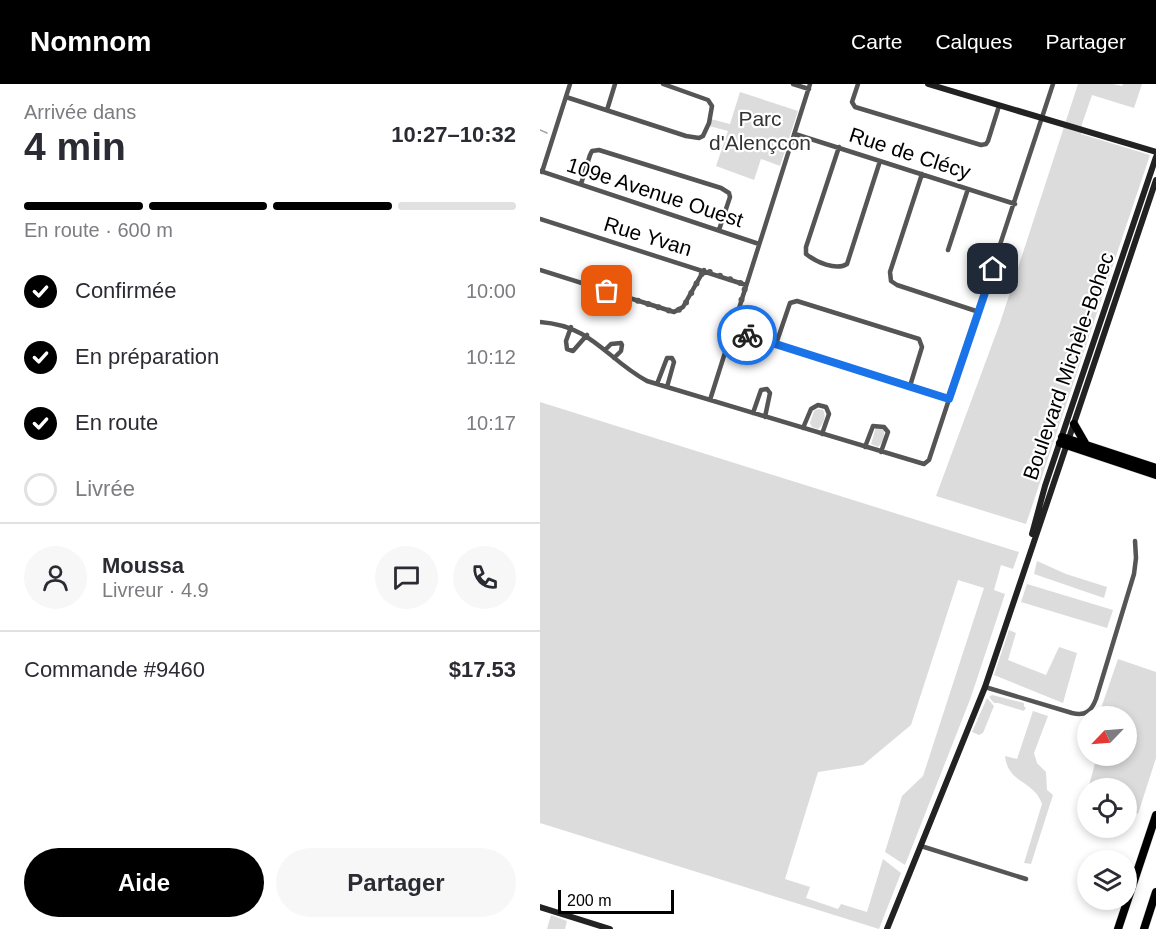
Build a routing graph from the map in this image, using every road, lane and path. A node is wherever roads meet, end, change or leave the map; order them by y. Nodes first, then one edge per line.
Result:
1 (570, 84) edge
2 (615, 84) edge
3 (663, 84) edge
4 (793, 84) edge
5 (858, 84) edge
6 (928, 84) edge
7 (1053, 84) edge
8 (810, 86) edge
9 (566, 96) junction
10 (999, 106) junction
11 (607, 110) junction
12 (1042, 119) junction
13 (795, 134) junction
14 (838, 147) junction
15 (1156, 152) edge
16 (1156, 157) edge
17 (880, 161) junction
18 (541, 171) edge
19 (922, 174) junction
20 (1156, 180) edge
21 (581, 184) junction
22 (968, 189) junction
23 (1015, 204) junction
24 (540, 219) edge
25 (719, 230) junction
26 (759, 244) junction
27 (948, 250) dead end
28 (540, 270) edge
29 (704, 270) junction
30 (746, 285) junction
31 (979, 312) junction
32 (540, 322) edge
33 (571, 327) junction
34 (732, 331) junction
35 (587, 335) junction
36 (776, 344) junction
37 (605, 350) junction
38 (614, 358) junction
39 (657, 384) junction
40 (910, 386) junction
41 (667, 387) junction
42 (949, 399) junction
43 (710, 400) junction
44 (753, 413) junction
45 (765, 417) junction
46 (1074, 424) junction
47 (803, 428) junction
48 (822, 434) junction
49 (1064, 441) junction
50 (1085, 443) junction
51 (865, 447) junction
52 (881, 453) junction
53 (1156, 468) edge
54 (1156, 475) edge
55 (1135, 541) dead end
56 (985, 687) junction
57 (1156, 815) edge
58 (921, 846) junction
59 (1026, 879) dead end
60 (1156, 892) edge
61 (540, 907) edge
62 (610, 929) edge
63 (887, 929) edge
64 (1118, 929) edge
65 (1144, 929) edge

1 - 9 street
2 - 11 street
3 - 11 street
4 - 8 street
5 - 10 street
6 - 10 street
7 - 12 street
8 - 13 street
9 - 11 street
9 - 18 street
10 - 12 street
12 - 15 street
12 - 23 street
13 - 14 street, Rue de Clécy
13 - 26 street
14 - 17 street, Rue de Clécy
14 - 17 street
16 - 49 street, Boulevard Michèle-Bohec
17 - 19 street, Rue de Clécy
18 - 21 street, 109e Avenue Ouest
19 - 22 street, Rue de Clécy
19 - 31 street
20 - 46 street, Boulevard Michèle-Bohec
21 - 25 street, 109e Avenue Ouest
21 - 25 street
22 - 23 street, Rue de Clécy
22 - 27 street
23 - 31 street
24 - 29 street, Rue Yvan
25 - 26 street, 109e Avenue Ouest
26 - 30 street
28 - 29 street
29 - 30 street, Rue Yvan
30 - 34 street
31 - 42 street
32 - 33 street
33 - 35 street
33 - 35 street
34 - 36 street
34 - 43 street
35 - 37 street
36 - 40 street
36 - 40 street
37 - 38 street
37 - 38 street
38 - 39 street
39 - 41 street
39 - 41 street
40 - 42 street
41 - 43 street
42 - 52 street
43 - 44 street
44 - 45 street
44 - 45 street
45 - 47 street
46 - 49 street, Boulevard Michèle-Bohec
46 - 50 highway
47 - 48 street
47 - 48 street
48 - 51 street
49 - 50 highway
49 - 54 highway
49 - 56 street, Boulevard Michèle-Bohec
50 - 53 highway
51 - 52 street
51 - 52 street
55 - 56 street
56 - 58 street, Boulevard Michèle-Bohec
57 - 64 highway
58 - 59 street
58 - 63 street, Boulevard Michèle-Bohec
60 - 65 highway
61 - 62 street

